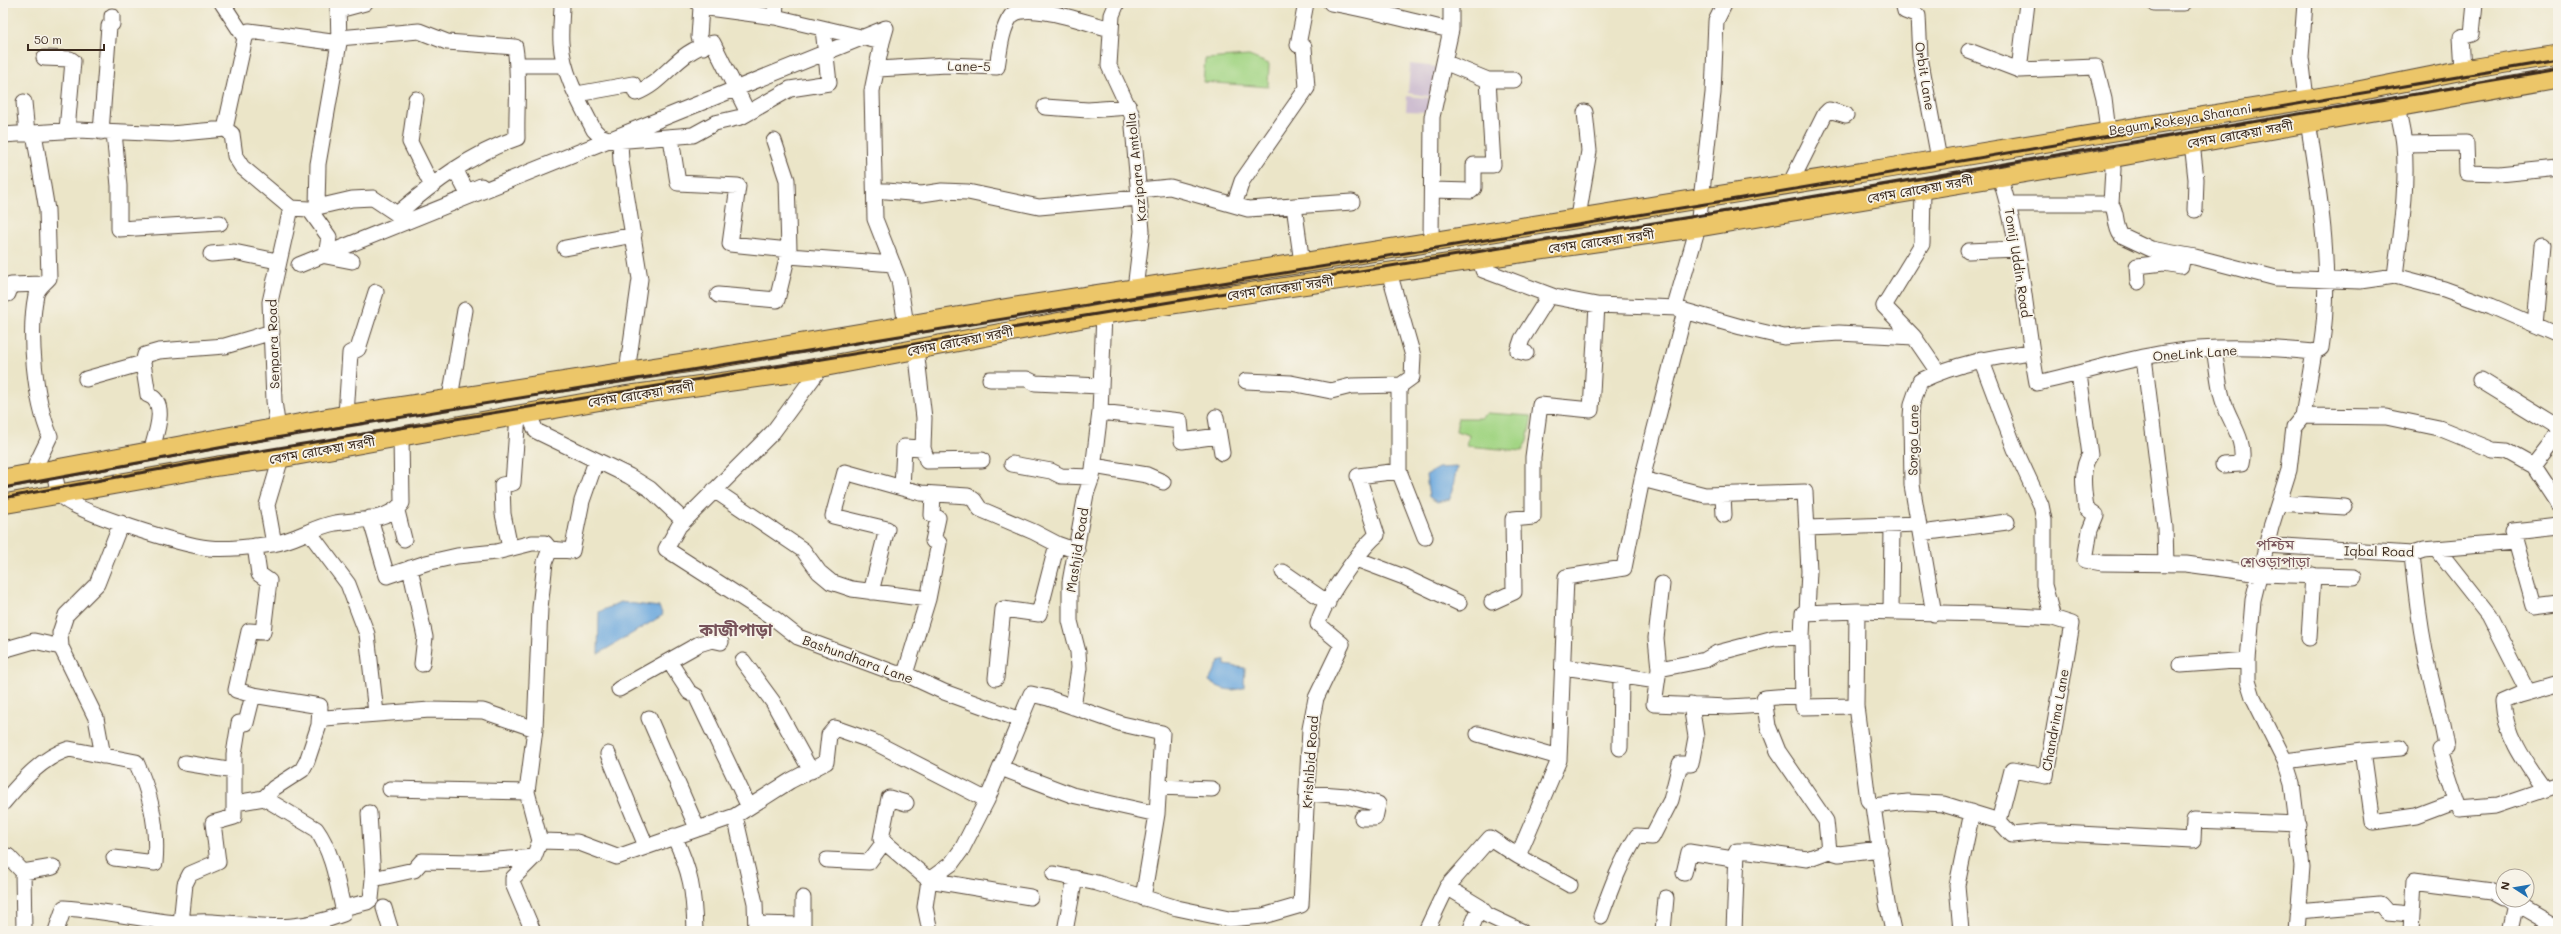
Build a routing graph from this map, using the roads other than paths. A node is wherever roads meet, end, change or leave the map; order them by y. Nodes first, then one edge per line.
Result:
1 (222, 3) edge
2 (365, 3) edge
3 (562, 3) edge
4 (1306, 3) edge
5 (1331, 3) edge
6 (1451, 3) edge
7 (1725, 3) edge
8 (1903, 3) edge
9 (2027, 3) edge
10 (2154, 3) edge
11 (2184, 3) edge
12 (2305, 3) edge
13 (2475, 3) edge
14 (1112, 4) edge
15 (699, 5) edge
16 (339, 7) edge
17 (776, 10) edge
18 (112, 16) dead end
19 (823, 29) junction
20 (1111, 29) junction
21 (1451, 30) junction
22 (245, 38) junction
23 (339, 40) junction
24 (882, 42) junction
25 (703, 47) junction
26 (1969, 51) dead end
27 (2558, 55) edge
28 (44, 58) dead end
29 (1444, 62) junction
30 (518, 65) junction
31 (565, 65) junction
32 (878, 69) junction
33 (2019, 70) junction
34 (2463, 70) junction
35 (2558, 78) edge
36 (1488, 80) junction
37 (1514, 80) dead end
38 (577, 94) junction
39 (416, 99) dead end
40 (2306, 99) junction
41 (24, 102) dead end
42 (2397, 106) junction
43 (1045, 107) dead end
44 (1130, 107) junction
45 (1585, 112) dead end
46 (748, 113) junction
47 (1846, 115) dead end
48 (2308, 122) junction
49 (225, 129) junction
50 (68, 130) junction
51 (2108, 131) junction
52 (108, 132) junction
53 (30, 134) junction
54 (3, 135) edge
55 (671, 138) junction
56 (620, 140) junction
57 (774, 141) dead end
58 (2192, 143) junction
59 (2404, 144) junction
60 (2111, 158) junction
61 (1939, 159) junction
62 (547, 160) dead end
63 (1895, 167) junction
64 (2558, 168) edge
65 (455, 169) junction
66 (1999, 175) junction
67 (1796, 182) junction
68 (431, 184) junction
69 (1923, 188) junction
70 (875, 190) junction
71 (1432, 190) junction
72 (1898, 192) junction
73 (1139, 194) junction
74 (1701, 198) junction
75 (1352, 202) dead end
76 (2009, 204) junction
77 (2111, 204) junction
78 (1234, 205) junction
79 (1294, 206) junction
80 (313, 207) junction
81 (291, 208) junction
82 (2195, 210) dead end
83 (1578, 217) junction
84 (220, 223) dead end
85 (1698, 227) junction
86 (634, 235) junction
87 (1431, 242) junction
88 (2542, 245) dead end
89 (565, 248) dead end
90 (2017, 249) junction
91 (1968, 251) dead end
92 (789, 253) junction
93 (211, 254) dead end
94 (2183, 255) junction
95 (1480, 259) junction
96 (277, 261) junction
97 (352, 261) dead end
98 (1302, 263) junction
99 (893, 264) junction
100 (299, 265) dead end
101 (1389, 272) junction
102 (2396, 276) junction
103 (2326, 281) junction
104 (2138, 282) dead end
105 (42, 284) junction
106 (1135, 288) junction
107 (376, 292) dead end
108 (3, 293) edge
109 (718, 296) dead end
110 (1549, 296) junction
111 (1597, 305) junction
112 (465, 310) dead end
113 (1681, 310) junction
114 (1104, 314) junction
115 (906, 325) junction
116 (2535, 325) junction
117 (272, 332) junction
118 (2558, 335) edge
119 (1914, 337) junction
120 (916, 349) junction
121 (2214, 349) junction
122 (2031, 352) junction
123 (2314, 352) junction
124 (1526, 353) dead end
125 (2144, 357) junction
126 (1981, 359) junction
127 (143, 363) junction
128 (820, 367) junction
129 (627, 372) junction
130 (1938, 372) junction
131 (2079, 374) junction
132 (86, 379) dead end
133 (990, 379) dead end
134 (2480, 380) dead end
135 (1246, 382) dead end
136 (1401, 385) junction
137 (1100, 386) junction
138 (522, 387) junction
139 (450, 398) junction
140 (1100, 412) junction
141 (523, 414) junction
142 (346, 415) junction
143 (2303, 416) junction
144 (1216, 417) dead end
145 (2558, 428) edge
146 (278, 429) junction
147 (2558, 434) edge
148 (401, 436) junction
149 (1218, 436) junction
150 (923, 448) junction
151 (151, 452) junction
152 (1222, 453) dead end
153 (281, 458) junction
154 (982, 460) dead end
155 (596, 461) junction
156 (1012, 464) dead end
157 (2223, 465) dead end
158 (2533, 466) junction
159 (1093, 471) junction
160 (1399, 471) junction
161 (45, 472) junction
162 (3, 479) edge
163 (1642, 479) junction
164 (1163, 482) dead end
165 (902, 488) junction
166 (714, 490) junction
167 (933, 494) junction
168 (60, 495) junction
169 (1723, 495) junction
170 (2279, 503) junction
171 (3, 504) edge
172 (2558, 504) edge
173 (2345, 507) dead end
174 (397, 511) junction
175 (1724, 515) dead end
176 (370, 518) junction
177 (684, 521) junction
178 (2007, 522) dead end
179 (121, 523) junction
180 (1892, 525) junction
181 (2558, 526) edge
182 (1807, 528) junction
183 (1919, 528) junction
184 (309, 532) junction
185 (1425, 537) dead end
186 (404, 539) dead end
187 (2515, 542) junction
188 (274, 544) junction
189 (1057, 544) junction
190 (2267, 545) junction
191 (255, 546) junction
192 (510, 548) junction
193 (550, 549) junction
194 (2437, 549) junction
195 (1077, 551) junction
196 (2412, 554) junction
197 (1356, 559) junction
198 (2166, 564) junction
199 (410, 568) junction
200 (1283, 572) dead end
201 (2261, 574) junction
202 (2313, 575) junction
203 (2354, 577) dead end
204 (1662, 584) dead end
205 (871, 592) junction
206 (928, 599) junction
207 (1492, 602) dead end
208 (1328, 603) junction
209 (1459, 603) dead end
210 (2558, 603) edge
211 (1857, 611) junction
212 (1807, 612) junction
213 (1891, 612) junction
214 (1934, 614) junction
215 (2052, 618) junction
216 (1802, 637) junction
217 (2309, 638) dead end
218 (721, 642) dead end
219 (61, 647) junction
220 (3, 650) edge
221 (2248, 660) junction
222 (669, 661) junction
223 (744, 661) dead end
224 (422, 664) dead end
225 (2181, 665) dead end
226 (1564, 667) junction
227 (905, 674) junction
228 (1658, 675) junction
229 (1621, 677) junction
230 (996, 678) dead end
231 (2558, 684) edge
232 (619, 689) dead end
233 (2528, 692) junction
234 (253, 695) junction
235 (1803, 695) junction
236 (1691, 705) junction
237 (1764, 705) junction
238 (1856, 706) junction
239 (1073, 707) junction
240 (376, 713) junction
241 (649, 718) dead end
242 (1021, 720) junction
243 (319, 724) junction
244 (535, 729) junction
245 (1478, 734) dead end
246 (1620, 748) dead end
247 (2401, 748) dead end
248 (2363, 751) junction
249 (608, 754) dead end
250 (104, 756) junction
251 (1559, 757) junction
252 (2285, 761) junction
253 (185, 763) dead end
254 (1000, 768) junction
255 (234, 771) junction
256 (810, 771) junction
257 (2558, 785) edge
258 (1159, 787) junction
259 (2543, 788) junction
260 (390, 789) dead end
261 (1212, 789) dead end
262 (527, 792) junction
263 (1308, 793) junction
264 (264, 798) junction
265 (987, 800) junction
266 (2456, 801) junction
267 (3, 803) edge
268 (235, 803) junction
269 (906, 803) dead end
270 (1873, 806) junction
271 (749, 807) junction
272 (1972, 812) junction
273 (368, 813) dead end
274 (1157, 814) junction
275 (736, 816) junction
276 (1362, 818) dead end
277 (1999, 821) junction
278 (2298, 824) junction
279 (697, 828) junction
280 (674, 836) junction
281 (540, 841) junction
282 (884, 842) junction
283 (646, 846) junction
284 (1880, 849) junction
285 (1737, 851) junction
286 (1829, 851) junction
287 (8, 856) dead end
288 (1518, 856) junction
289 (534, 857) junction
290 (114, 858) dead end
291 (827, 860) dead end
292 (53, 867) dead end
293 (23, 872) junction
294 (1684, 873) dead end
295 (1054, 874) dead end
296 (1075, 878) junction
297 (373, 879) junction
298 (930, 880) junction
299 (1570, 885) dead end
300 (1447, 888) junction
301 (2495, 893) edge
302 (1030, 897) dead end
303 (803, 898) dead end
304 (1143, 898) junction
305 (1666, 898) dead end
306 (1480, 907) junction
307 (343, 908) junction
308 (384, 908) dead end
309 (2510, 908) edge
310 (2523, 908) edge
311 (2298, 911) junction
312 (2411, 914) junction
313 (1601, 916) dead end
314 (181, 922) junction
315 (1228, 925) edge
316 (756, 927) edge
317 (803, 928) edge
318 (2558, 928) edge
319 (529, 930) edge
320 (2511, 930) edge
321 (24, 931) edge
322 (56, 931) edge
323 (391, 931) edge
324 (695, 931) edge
325 (930, 931) edge
326 (1064, 931) edge
327 (1426, 931) edge
328 (1470, 931) edge
329 (1521, 931) edge
330 (1663, 931) edge
331 (1734, 931) edge
332 (1893, 931) edge
333 (1961, 931) edge
334 (2297, 931) edge
335 (2411, 931) edge

1 - 22 street
2 - 16 street
3 - 31 street
4 - 78 street
5 - 21 street
6 - 21 street
7 - 74 street
8 - 61 street, Orbit Lane
9 - 33 street
10 - 11 street
12 - 40 street
13 - 34 street
14 - 20 street, Kazipara Amtolla
15 - 17 street
15 - 25 street
16 - 23 street
17 - 19 street
18 - 52 street
19 - 24 street
19 - 46 street
20 - 32 street, Lane-5
20 - 44 street, Kazipara Amtolla
21 - 29 street
22 - 23 street
22 - 49 street
23 - 30 street
23 - 80 street
24 - 32 street
24 - 100 street
25 - 38 street
25 - 46 street
26 - 33 street
27 - 34 main road, Begum Rokeya Sharani
28 - 50 street
29 - 36 street
29 - 71 street
30 - 31 street
30 - 65 street
31 - 38 street
32 - 70 street
33 - 51 street
34 - 40 main road, Begum Rokeya Sharani
35 - 42 main road, বেগম রোকেয়া সরণী
36 - 37 street
36 - 71 street
38 - 56 street
39 - 68 street
40 - 51 main road, Begum Rokeya Sharani
41 - 53 street
42 - 48 main road, বেগম রোকেয়া সরণী
42 - 59 street
43 - 44 street
44 - 73 street, Kazipara Amtolla
45 - 83 street
46 - 55 street
47 - 67 street
48 - 58 main road, বেগম রোকেয়া সরণী
48 - 103 street
49 - 52 street
49 - 81 street
50 - 52 street
50 - 53 street
51 - 61 main road, Begum Rokeya Sharani
52 - 84 street
53 - 54 street
53 - 105 street
55 - 56 street
55 - 92 street
56 - 86 street
57 - 92 street
58 - 60 main road, বেগম রোকেয়া সরণী
58 - 82 street
59 - 64 street
59 - 102 street
60 - 66 main road, বেগম রোকেয়া সরণী
60 - 77 street
61 - 63 main road, Begum Rokeya Sharani
62 - 65 street
63 - 67 main road, Begum Rokeya Sharani
63 - 72 main road
65 - 68 street
66 - 69 main road, বেগম রোকেয়া সরণী
66 - 76 street, Tomij Uddin Road
67 - 74 main road, বেগম রোকেয়া সরণী
68 - 80 street
69 - 72 main road, বেগম রোকেয়া সরণী
69 - 119 street
70 - 73 street
70 - 99 street
71 - 87 street
72 - 85 main road, বেগম রোকেয়া সরণী
73 - 78 street
73 - 106 street, Kazipara Amtolla
74 - 83 main road, বেগম রোকেয়া সরণী
74 - 85 street
75 - 79 street
76 - 77 street
76 - 90 street, Tomij Uddin Road
77 - 94 street
78 - 79 street
79 - 98 street
80 - 81 street
80 - 97 street
81 - 96 street, Senpara Road
83 - 87 main road, বেগম রোকেয়া সরণী
85 - 95 main road, বেগম রোকেয়া সরণী
85 - 113 street
86 - 89 street
86 - 129 street
87 - 98 main road, বেগম রোকেয়া সরণী
88 - 116 street
90 - 91 street
90 - 122 street, Tomij Uddin Road
92 - 99 street
92 - 109 street
93 - 96 street
94 - 103 street
94 - 104 street
95 - 101 main road, বেগম রোকেয়া সরণী
95 - 110 street
96 - 117 street, Senpara Road
98 - 106 main road, বেগম রোকেয়া সরণী
99 - 115 street
101 - 114 main road, বেগম রোকেয়া সরণী
101 - 136 street
102 - 103 street
102 - 116 street
103 - 123 street
105 - 108 street
105 - 161 street
106 - 115 main road, বেগম রোকেয়া সরণী
107 - 142 street
110 - 111 street
110 - 124 street
111 - 113 street
111 - 207 street
112 - 139 street
113 - 119 street
113 - 163 street
114 - 120 main road, বেগম রোকেয়া সরণী
114 - 137 street, Mashjid Road
115 - 129 main road, বেগম রোকেয়া সরণী
116 - 118 street
117 - 127 street
117 - 146 street, Senpara Road
119 - 130 street
120 - 128 main road, বেগম রোকেয়া সরণী
120 - 150 street
121 - 123 street, OneLink Lane
121 - 125 street, OneLink Lane
121 - 157 street
122 - 126 street, Sorgo Lane
122 - 131 street, OneLink Lane
123 - 143 street
125 - 131 street, OneLink Lane
125 - 198 street
126 - 130 street, Sorgo Lane
126 - 215 street
127 - 132 street
127 - 151 street
128 - 141 main road, বেগম রোকেয়া সরণী
128 - 166 street
129 - 138 main road, বেগম রোকেয়া সরণী
130 - 183 street, Sorgo Lane
131 - 198 street
133 - 137 street
134 - 145 street
135 - 136 street
136 - 160 street
137 - 140 street, Mashjid Road
138 - 139 main road, বেগম রোকেয়া সরণী
138 - 141 main road
139 - 142 main road, বেগম রোকেয়া সরণী
140 - 149 street
140 - 159 street, Mashjid Road
141 - 148 main road, বেগম রোকেয়া সরণী
141 - 155 street
141 - 192 street
142 - 146 main road, বেগম রোকেয়া সরণী
143 - 158 street
143 - 170 street
144 - 149 street
146 - 151 main road, বেগম রোকেয়া সরণী
147 - 158 street
148 - 153 main road, বেগম রোকেয়া সরণী
148 - 174 street
149 - 152 street
150 - 154 street
150 - 165 street
151 - 161 main road, বেগম রোকেয়া সরণী
153 - 168 main road, বেগম রোকেয়া সরণী
153 - 188 street
155 - 177 street
155 - 193 street
156 - 159 street
158 - 172 street
159 - 164 street
159 - 195 street, Mashjid Road
160 - 185 street
160 - 197 street, Krishibid Road
161 - 162 main road, বেগম রোকেয়া সরণী
161 - 168 street
163 - 169 street
163 - 226 street
165 - 167 street
165 - 205 street
166 - 177 street
166 - 205 street
167 - 189 street
167 - 206 street
168 - 171 main road, বেগম রোকেয়া সরণী
168 - 179 street
169 - 175 street
169 - 182 street
170 - 173 street
170 - 190 street
174 - 176 street
174 - 186 street
176 - 184 street
176 - 199 street
177 - 227 street, Bashundhara Lane
178 - 183 street
179 - 191 street
179 - 219 street
180 - 182 street
180 - 183 street
180 - 213 street
181 - 187 street
182 - 212 street
183 - 214 street, Sorgo Lane
184 - 188 street
184 - 240 street
187 - 194 street, Iqbal Road
187 - 210 street
188 - 191 street
189 - 195 street
189 - 230 street
190 - 196 street, Iqbal Road
190 - 201 street
191 - 234 street
192 - 193 street
192 - 199 street
193 - 244 street
194 - 196 street, Iqbal Road
194 - 233 street
195 - 239 street, Mashjid Road
196 - 266 street
197 - 208 street, Krishibid Road
197 - 209 street
198 - 201 street
199 - 224 street
200 - 208 street
201 - 202 street
201 - 221 street
202 - 203 street
202 - 217 street
204 - 228 street
205 - 206 street
206 - 227 street
208 - 263 street, Krishibid Road
211 - 212 street
211 - 213 street
211 - 238 street
212 - 216 street
213 - 214 street
214 - 215 street
215 - 277 street, Chandrima Lane
216 - 228 street
216 - 235 street
218 - 222 street
219 - 220 street
219 - 250 street
221 - 225 street
221 - 252 street
222 - 232 street
222 - 271 street
223 - 256 street
226 - 229 street
226 - 251 street
227 - 242 street, Bashundhara Lane
228 - 229 street
228 - 236 street
229 - 246 street
231 - 233 street
233 - 259 street
234 - 243 street
234 - 255 street
235 - 237 street
235 - 238 street
236 - 237 street
236 - 313 street
237 - 286 street
238 - 270 street
239 - 242 street
239 - 258 street
240 - 243 street
240 - 244 street
241 - 279 street
242 - 254 street
243 - 264 street
244 - 262 street
245 - 251 street
247 - 248 street
248 - 252 street
248 - 266 street
249 - 283 street
250 - 267 street
250 - 290 street
251 - 288 street
252 - 278 street
253 - 255 street
254 - 265 street
254 - 274 street
255 - 268 street
256 - 265 street
256 - 271 street
257 - 259 street
258 - 261 street
258 - 274 street
259 - 266 street
260 - 262 street
262 - 281 street
263 - 276 street
263 - 315 street, Krishibid Road
264 - 268 street
264 - 307 street
265 - 298 street
268 - 314 street
269 - 282 street
270 - 272 street
270 - 284 street
271 - 275 street
272 - 277 street
272 - 333 street
273 - 297 street
274 - 304 street
275 - 279 street
275 - 316 street
277 - 278 street
278 - 311 street
279 - 280 street
280 - 283 street
280 - 324 street
281 - 283 street
281 - 289 street
282 - 291 street
282 - 298 street
284 - 286 street
284 - 332 street
285 - 286 street
285 - 294 street
285 - 331 street
287 - 293 street
288 - 299 street
288 - 300 street
289 - 297 street
289 - 319 street
292 - 293 street
293 - 321 street
295 - 296 street
296 - 304 street
296 - 326 street
297 - 307 street
298 - 302 street
298 - 325 street
300 - 306 street
300 - 327 street
301 - 312 street
303 - 317 street
304 - 315 street
305 - 330 street
306 - 328 street
306 - 329 street
307 - 314 street
308 - 323 street
309 - 320 street
310 - 318 street
311 - 312 street
311 - 334 street
312 - 335 street
314 - 322 street
316 - 317 street

